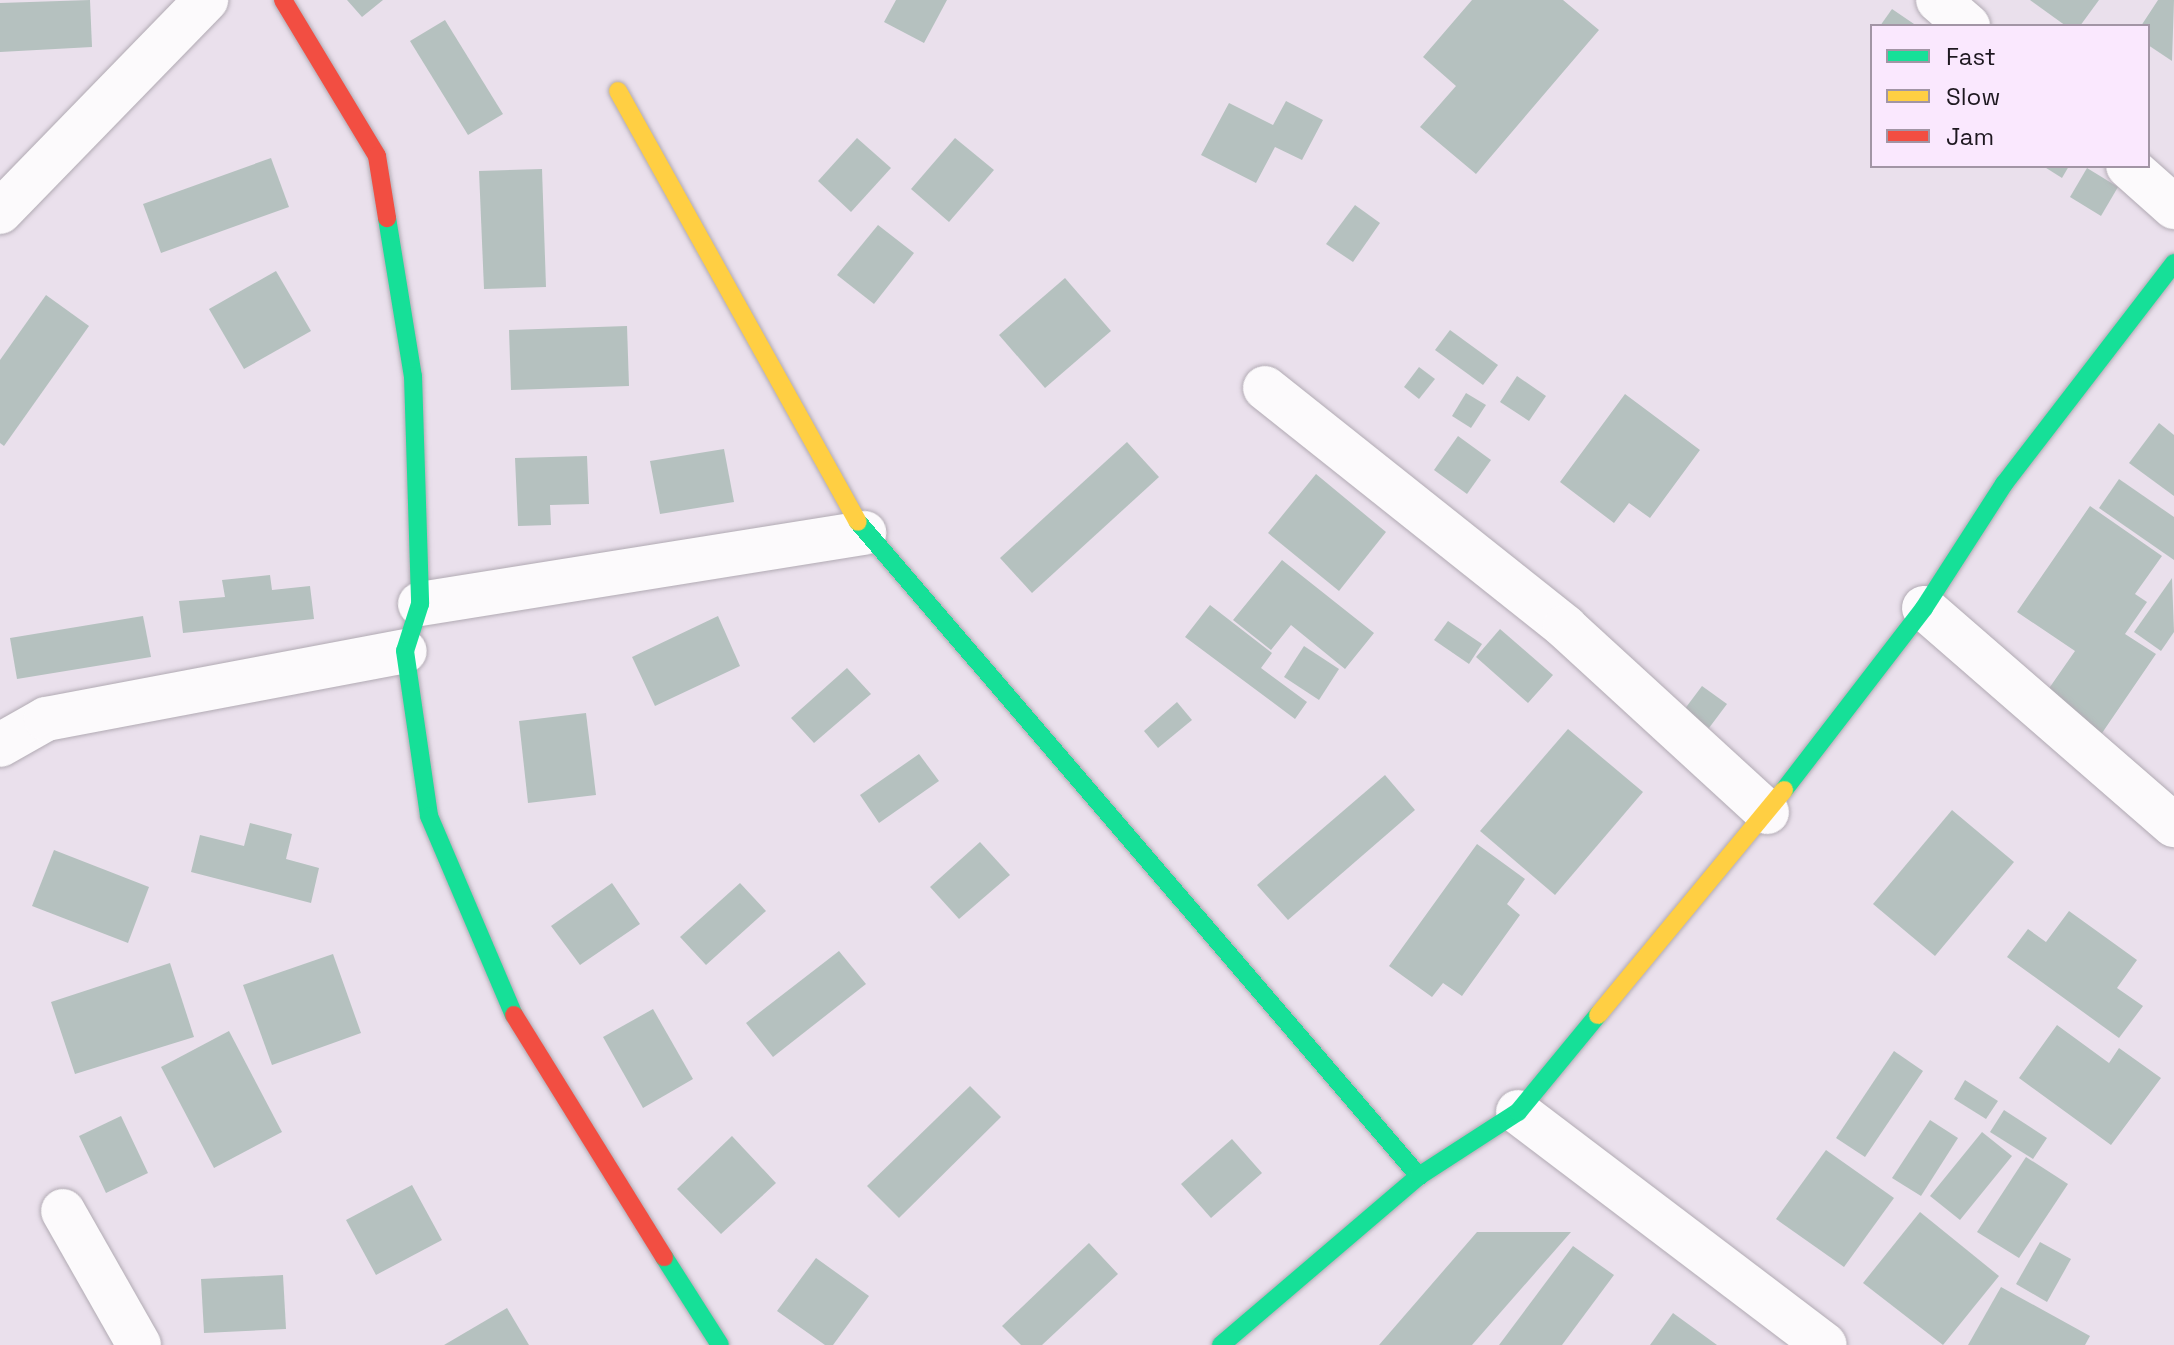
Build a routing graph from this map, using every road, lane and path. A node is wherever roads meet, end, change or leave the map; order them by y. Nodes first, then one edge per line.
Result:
1 (206, 0) edge
2 (283, 0) edge
3 (1938, 0) edge
4 (1966, 24) edge
5 (618, 91) dead end
6 (2130, 168) edge
7 (2174, 207) edge
8 (0, 212) edge
9 (2174, 263) edge
10 (1265, 388) dead end
11 (864, 533) junction
12 (420, 604) junction
13 (1924, 608) junction
14 (405, 651) junction
15 (0, 745) edge
16 (1767, 812) junction
17 (2174, 825) edge
18 (1518, 1112) junction
19 (1419, 1176) junction
20 (63, 1211) dead end
21 (139, 1345) edge
22 (720, 1345) edge
23 (1221, 1345) edge
24 (1825, 1345) edge

1 - 8 street
2 - 12 street
3 - 4 street
5 - 11 street
6 - 7 street
9 - 13 street
10 - 16 street
11 - 12 street
11 - 19 street
12 - 14 street
13 - 16 street
13 - 17 street
14 - 15 street
14 - 22 street
16 - 18 street
18 - 19 street
18 - 24 street
19 - 23 street
20 - 21 street

